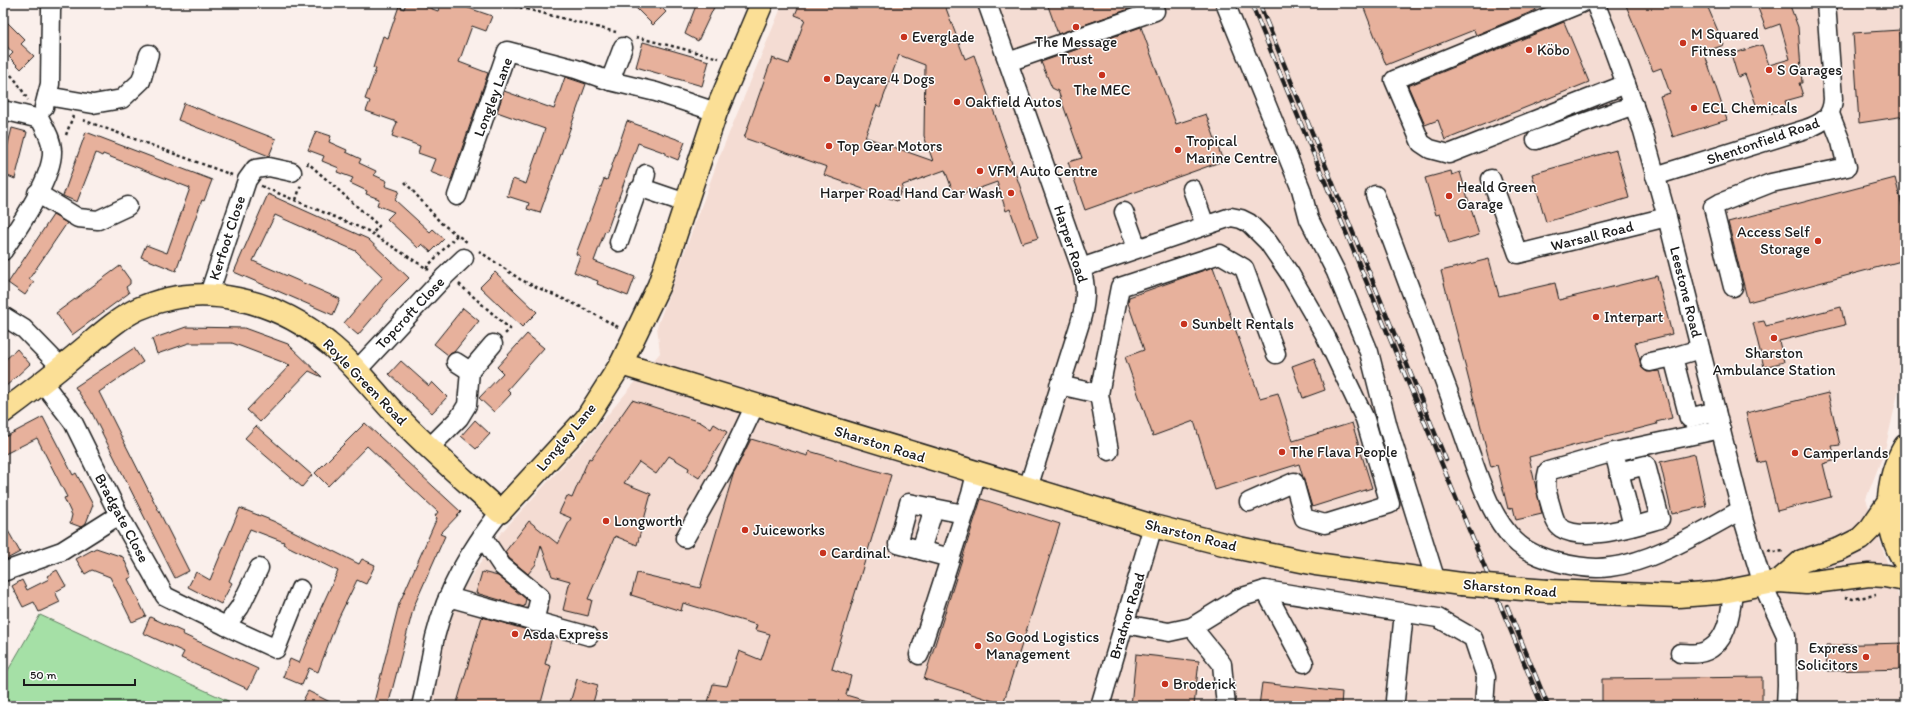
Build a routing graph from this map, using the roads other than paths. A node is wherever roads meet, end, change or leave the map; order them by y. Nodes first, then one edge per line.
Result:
1 (54, 3) edge
2 (762, 3) edge
3 (987, 3) edge
4 (1152, 3) edge
5 (1225, 3) edge
6 (1582, 3) edge
7 (1595, 3) edge
8 (1826, 3) edge
9 (623, 46) dead end
10 (149, 54) dead end
11 (1008, 62) junction
12 (610, 81) junction
13 (1626, 84) junction
14 (47, 96) junction
15 (1634, 105) junction
16 (3, 110) edge
17 (716, 112) junction
18 (1830, 114) junction
19 (40, 119) junction
20 (1536, 140) dead end
21 (300, 174) road end
22 (1656, 176) junction
23 (1491, 179) dead end
24 (1192, 189) dead end
25 (37, 193) junction
26 (1374, 195) dead end
27 (457, 196) dead end
28 (686, 202) junction
29 (128, 206) dead end
30 (1124, 212) dead end
31 (1667, 217) junction
32 (1205, 225) junction
33 (619, 242) dead end
34 (1137, 248) junction
35 (469, 250) road end
36 (3, 251) edge
37 (1081, 268) junction
38 (1733, 287) dead end
39 (209, 294) junction
40 (3, 316) edge
41 (493, 344) road end
42 (1700, 349) junction
43 (1276, 354) dead end
44 (1673, 356) junction
45 (1650, 362) dead end
46 (621, 364) junction
47 (62, 367) junction
48 (357, 370) junction
49 (43, 383) junction
50 (1060, 385) junction
51 (1099, 394) junction
52 (755, 405) junction
53 (1716, 411) junction
54 (3, 412) edge
55 (1721, 429) junction
56 (1905, 433) edge
57 (429, 448) junction
58 (1902, 450) edge
59 (1109, 451) dead end
60 (1614, 452) junction
61 (1619, 472) junction
62 (976, 473) junction
63 (1028, 488) junction
64 (1249, 502) dead end
65 (1888, 503) junction
66 (934, 508) junction
67 (1741, 510) junction
68 (500, 512) junction
69 (964, 514) junction
70 (118, 515) junction
71 (1153, 526) junction
72 (1633, 526) junction
73 (482, 536) junction
74 (685, 538) dead end
75 (921, 550) junction
76 (950, 558) junction
77 (1905, 562) edge
78 (259, 568) dead end
79 (3, 572) edge
80 (1905, 580) edge
81 (1436, 581) junction
82 (1771, 583) junction
83 (300, 589) dead end
84 (1265, 590) junction
85 (1733, 591) junction
86 (448, 598) junction
87 (1404, 612) junction
88 (534, 622) junction
89 (1124, 624) junction
90 (226, 626) junction
91 (1192, 627) junction
92 (589, 636) dead end
93 (1680, 653) dead end
94 (919, 655) dead end
95 (1304, 663) dead end
96 (1395, 700) dead end
97 (421, 706) edge
98 (1100, 706) edge
99 (1226, 706) edge
100 (1484, 706) edge
101 (1786, 706) edge

1 - 14 street
2 - 17 main road, Longley Lane
3 - 11 street, Harper Road
4 - 11 street
5 - 81 street
6 - 13 street
7 - 13 street, Leestone Road
8 - 18 street, Shentonfield Road
9 - 12 street
10 - 14 street
11 - 37 street, Harper Road
12 - 17 street, Longley Lane
12 - 27 street, Longley Lane
13 - 15 street, Leestone Road
14 - 19 street
15 - 20 street
15 - 22 street, Leestone Road
16 - 19 street
17 - 28 main road, Longley Lane
18 - 22 street, Shentonfield Road
18 - 38 street
19 - 25 street
21 - 39 street, Kerfoot Close
22 - 31 street, Leestone Road
23 - 31 street, Warsall Road
24 - 32 street
25 - 29 street
25 - 36 street
26 - 67 street
28 - 33 street
28 - 46 main road, Longley Lane
30 - 34 street
31 - 42 street, Leestone Road
32 - 34 street
32 - 64 street
34 - 37 street
35 - 48 street, Topcroft Close
37 - 50 street, Harper Road
39 - 47 main road, Royle Green Road
39 - 48 main road, Royle Green Road
40 - 47 street
41 - 57 street
42 - 44 street
42 - 53 street, Leestone Road
43 - 51 street
44 - 45 street
44 - 53 street
46 - 52 main road, Sharston Road
46 - 68 main road, Longley Lane
47 - 49 main road, Royle Green Road
48 - 57 main road, Royle Green Road
49 - 54 main road, Royle Green Road
49 - 70 street, Bradgate Close
50 - 51 street
50 - 63 street, Harper Road
51 - 59 street
52 - 62 main road, Sharston Road
52 - 74 street
53 - 55 street, Leestone Road
55 - 60 street
55 - 67 street, Leestone Road
56 - 58 main road
57 - 68 main road, Royle Green Road
58 - 65 main road
60 - 61 street
60 - 72 street
61 - 72 street
61 - 72 street
62 - 63 main road, Sharston Road
62 - 69 street
63 - 71 main road, Sharston Road
65 - 77 main road
65 - 82 main road, Sharston Road
66 - 69 street
66 - 75 street
66 - 75 street
67 - 82 street, Leestone Road
68 - 73 street, Longley Lane
69 - 76 street
70 - 79 street
70 - 90 street, Bradgate Close
71 - 81 main road, Sharston Road
71 - 89 street, Bradnor Road
73 - 86 street, Longley Lane
73 - 88 street
75 - 76 street
76 - 94 street
78 - 90 street
80 - 82 main road, Sharston Road
81 - 85 main road, Sharston Road, bridge
82 - 85 main road, Sharston Road
82 - 101 street, Leestone Road
83 - 90 street, Bradgate Close
84 - 87 street
84 - 91 street
84 - 95 street
85 - 93 street
86 - 88 street
86 - 97 street, Longley Lane
87 - 96 street
87 - 100 street
88 - 92 street
89 - 91 street
89 - 98 street, Bradnor Road
91 - 99 street

